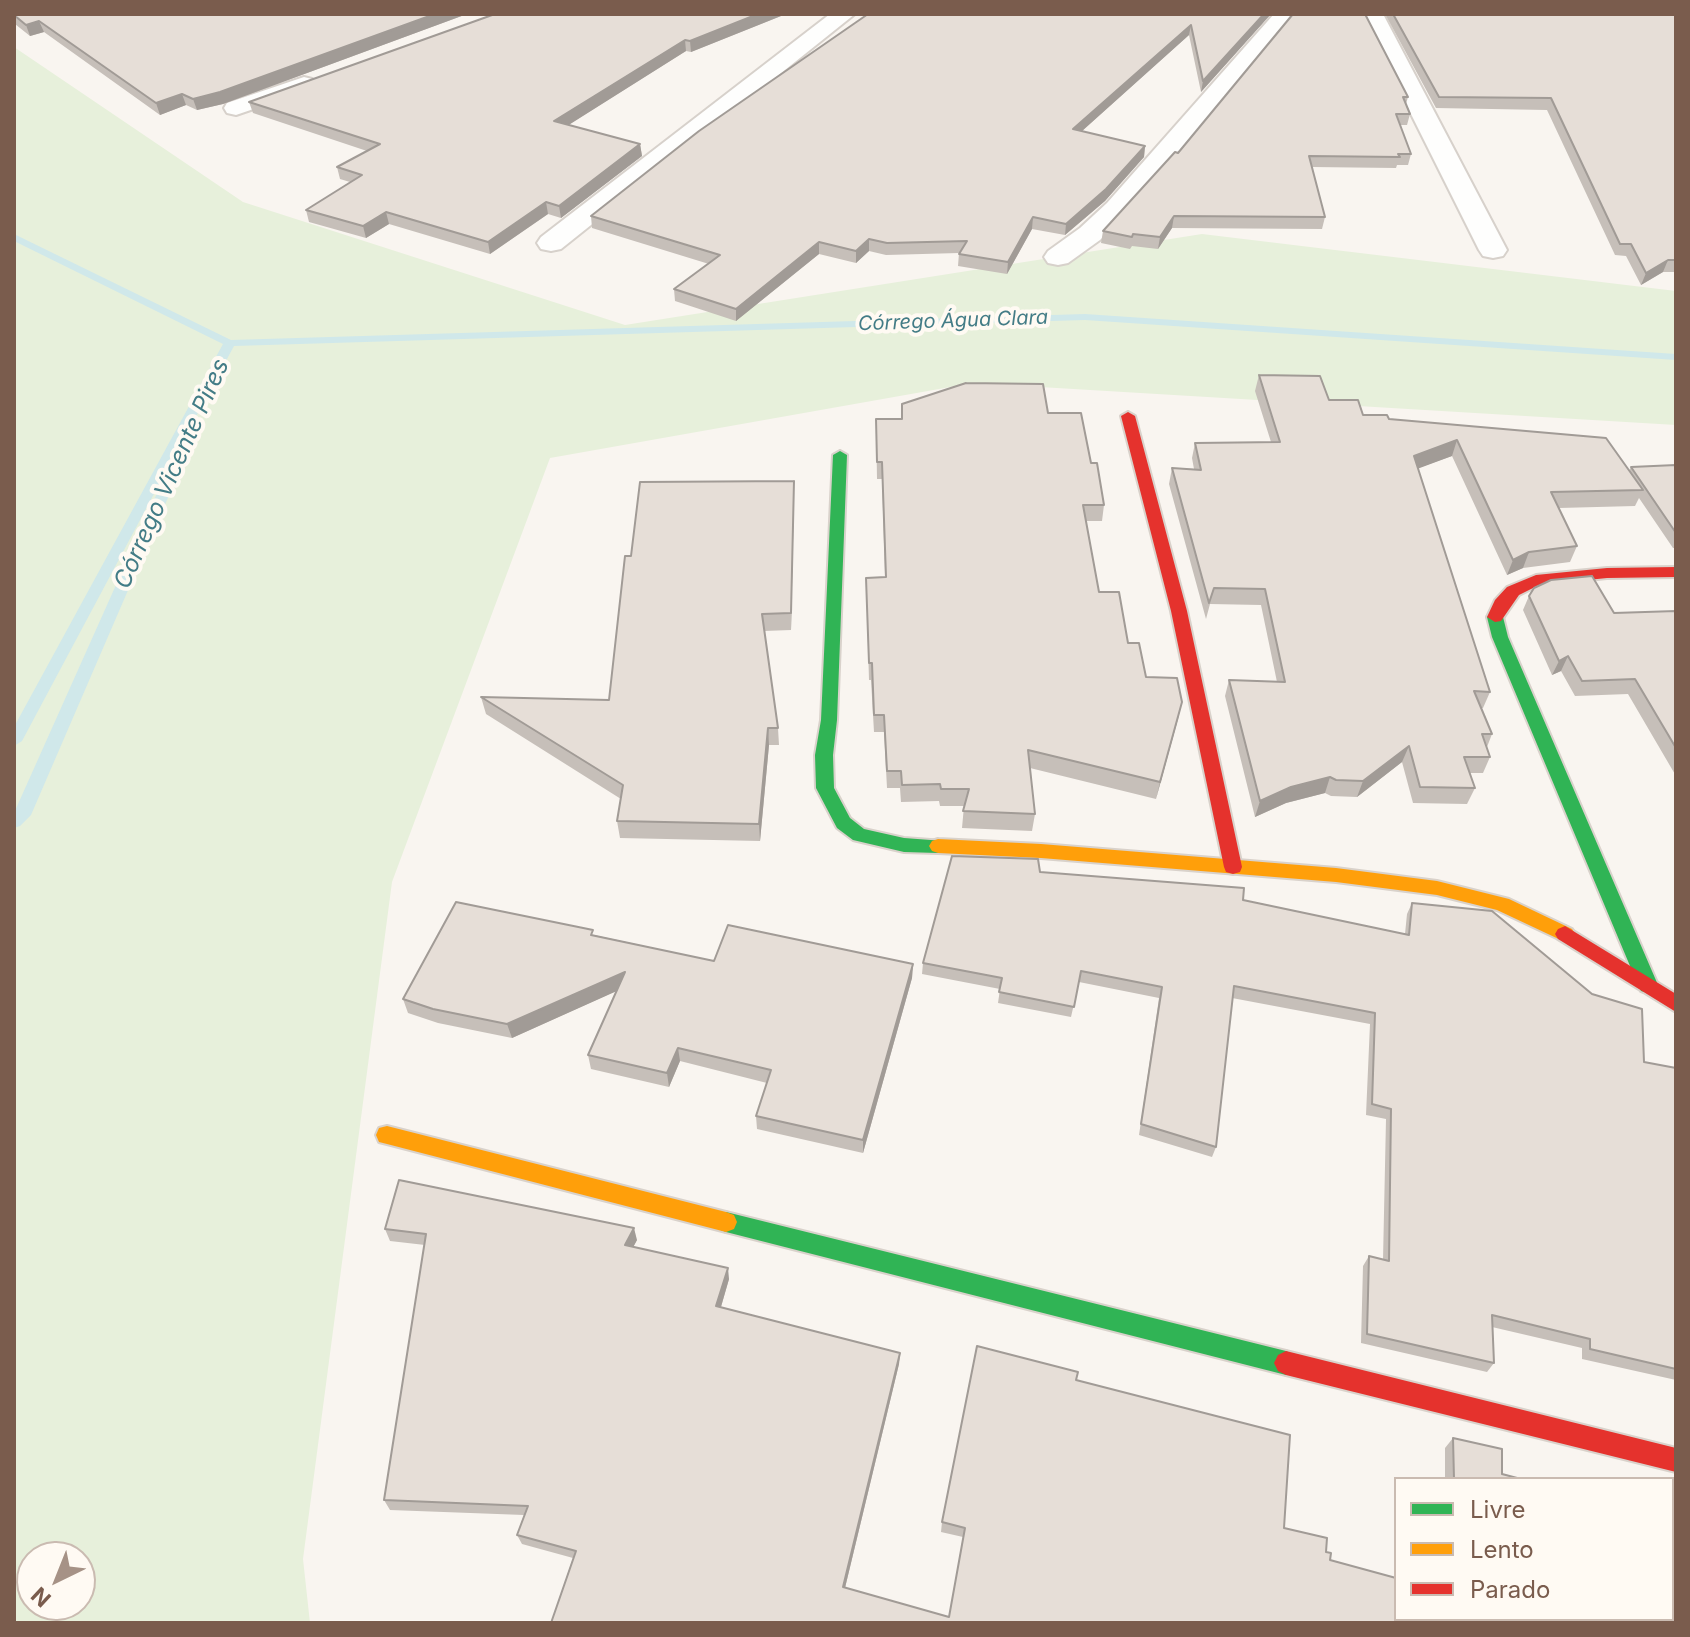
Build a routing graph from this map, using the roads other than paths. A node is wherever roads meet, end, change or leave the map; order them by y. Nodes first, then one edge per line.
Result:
1 (844, 14) edge
2 (1286, 14) edge
3 (1372, 14) edge
4 (325, 76) edge
5 (236, 108) dead end
6 (551, 243) dead end
7 (1493, 250) dead end
8 (1058, 257) dead end
9 (1128, 416) dead end
10 (840, 455) dead end
11 (1676, 572) edge
12 (1233, 867) junction
13 (1648, 985) junction
14 (1676, 1004) edge
15 (387, 1135) dead end
16 (1676, 1460) edge

1 - 6 street
2 - 8 street
3 - 7 street
4 - 5 street
9 - 12 street
10 - 12 street
11 - 13 street
12 - 13 street
13 - 14 street
15 - 16 street

